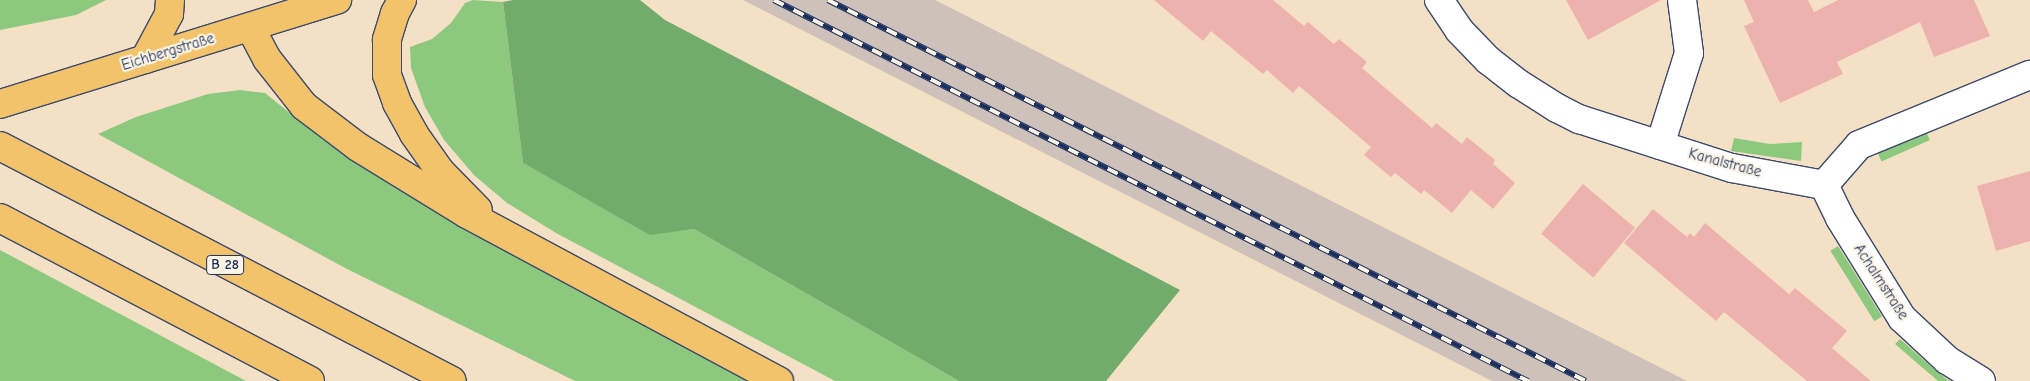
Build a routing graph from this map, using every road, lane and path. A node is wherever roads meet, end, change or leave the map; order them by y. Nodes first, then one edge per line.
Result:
1 (170, 0) edge
2 (337, 0) edge
3 (402, 0) edge
4 (1439, 0) edge
5 (1682, 0) edge
6 (250, 27) junction
7 (134, 63) junction
8 (2030, 75) edge
9 (0, 104) edge
10 (1660, 145) junction
11 (0, 146) edge
12 (1824, 185) junction
13 (0, 218) edge
14 (500, 232) junction
15 (310, 381) edge
16 (452, 381) edge
17 (779, 381) edge
18 (1981, 381) edge

1 - 7 main road
2 - 6 main road, Eichbergstraße
3 - 14 main road
4 - 10 street, Kanalstraße
5 - 10 street
6 - 7 main road, Eichbergstraße
6 - 14 main road
7 - 9 main road, Eichbergstraße
8 - 12 street
10 - 12 street, Kanalstraße
11 - 16 main road, B 28
12 - 18 street, Achalmstraße
13 - 15 main road
14 - 17 main road

